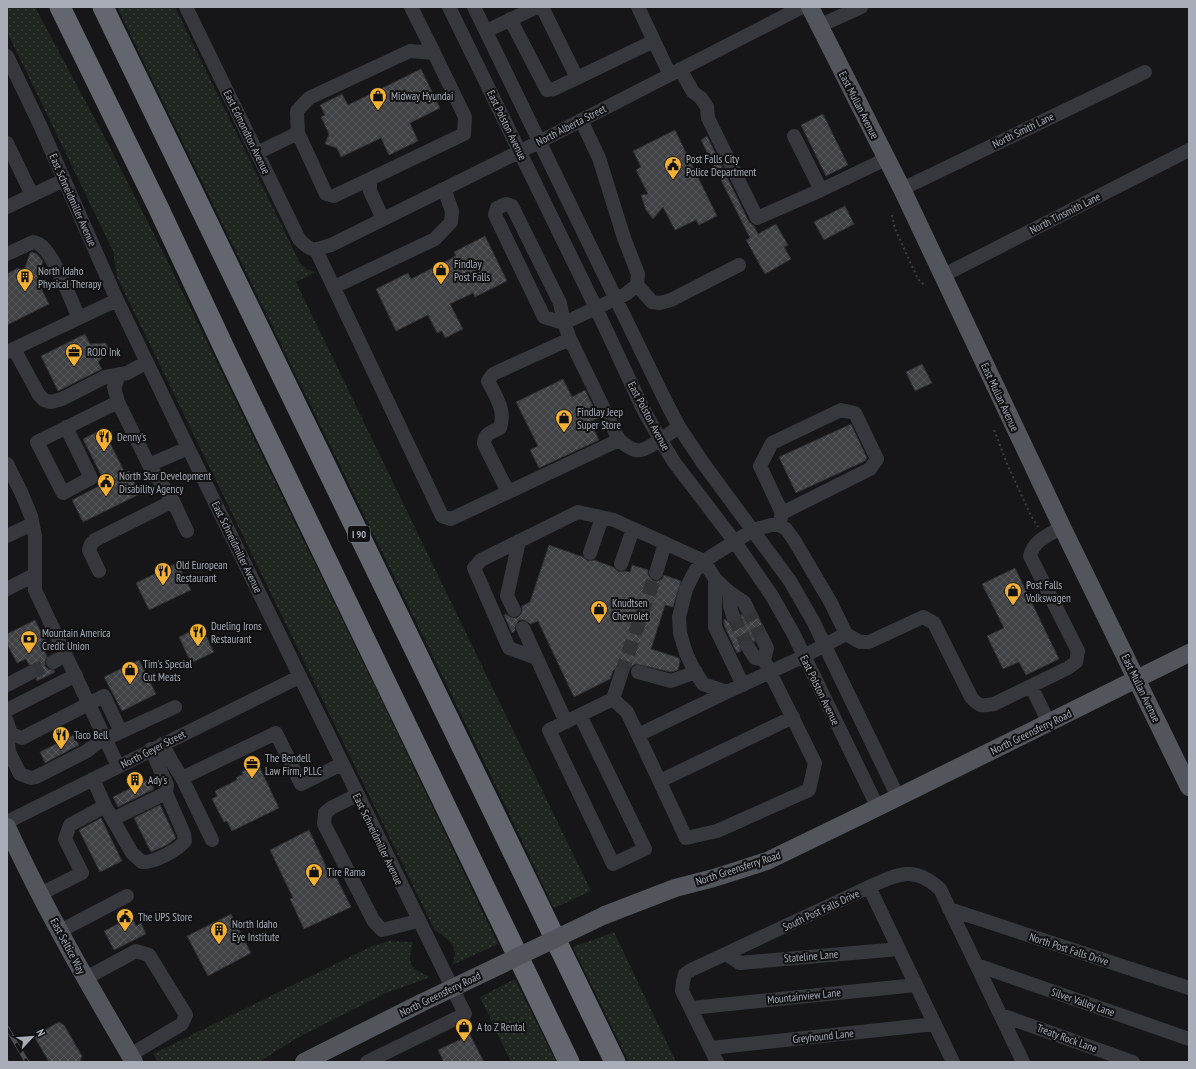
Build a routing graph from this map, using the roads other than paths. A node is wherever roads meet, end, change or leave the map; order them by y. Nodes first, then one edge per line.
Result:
1 (47, 7) edge
2 (60, 7) edge
3 (103, 7) edge
4 (186, 7) edge
5 (411, 7) edge
6 (449, 7) edge
7 (474, 7) edge
8 (538, 7) edge
9 (542, 7) edge
10 (638, 7) edge
11 (802, 7) edge
12 (810, 7) edge
13 (861, 7) edge
14 (510, 19) junction
15 (819, 26) junction
16 (486, 31) junction
17 (654, 41) junction
18 (434, 53) junction
19 (7, 56) edge
20 (675, 72) junction
21 (1145, 72) dead end
22 (12, 78) edge
23 (577, 78) junction
24 (581, 120) junction
25 (298, 133) junction
26 (794, 136) dead end
27 (539, 142) junction
28 (7, 143) edge
29 (1189, 150) edge
30 (520, 151) junction
31 (257, 153) junction
32 (886, 159) junction
33 (64, 180) junction
34 (370, 185) junction
35 (444, 189) junction
36 (902, 189) junction
37 (821, 190) junction
38 (32, 196) junction
39 (7, 207) edge
40 (158, 207) junction
41 (383, 219) junction
42 (316, 250) junction
43 (7, 254) edge
44 (739, 266) dead end
45 (942, 276) junction
46 (637, 285) junction
47 (334, 288) junction
48 (615, 299) junction
49 (118, 300) junction
50 (596, 308) junction
51 (79, 318) junction
52 (564, 323) junction
53 (570, 339) junction
54 (11, 350) edge
55 (147, 362) junction
56 (120, 374) junction
57 (118, 402) junction
58 (66, 427) junction
59 (679, 427) junction
60 (660, 439) junction
61 (619, 440) junction
62 (188, 448) junction
63 (7, 464) edge
64 (149, 465) junction
65 (508, 492) junction
66 (173, 501) junction
67 (602, 518) junction
68 (781, 519) junction
69 (32, 524) junction
70 (1062, 527) junction
71 (633, 529) junction
72 (753, 530) junction
73 (187, 531) dead end
74 (7, 536) edge
75 (520, 541) junction
76 (735, 542) junction
77 (665, 543) junction
78 (590, 552) dead end
79 (704, 561) junction
80 (621, 564) dead end
81 (100, 571) dead end
82 (656, 572) tunnel mouth
83 (34, 575) junction
84 (715, 579) junction
85 (7, 589) edge
86 (729, 592) junction
87 (748, 608) tunnel mouth
88 (514, 610) dead end
89 (733, 616) tunnel mouth
90 (523, 628) dead end
91 (846, 634) junction
92 (763, 640) tunnel mouth
93 (825, 646) junction
94 (748, 647) tunnel mouth
95 (1189, 653) edge
96 (66, 655) junction
97 (804, 656) junction
98 (536, 658) junction
99 (53, 662) tunnel mouth
100 (767, 666) junction
101 (638, 672) dead end
102 (696, 672) junction
103 (30, 673) tunnel mouth
104 (621, 674) tunnel mouth
105 (76, 675) junction
106 (299, 676) junction
107 (1137, 679) junction
108 (7, 685) edge
109 (742, 685) junction
110 (1031, 686) junction
111 (727, 692) junction
112 (613, 699) junction
113 (89, 704) junction
114 (175, 707) dead end
115 (7, 710) edge
116 (580, 715) junction
117 (793, 717) junction
118 (566, 722) junction
119 (1049, 723) junction
120 (9, 727) edge
121 (121, 732) junction
122 (638, 734) junction
123 (106, 740) junction
124 (157, 746) junction
125 (342, 764) junction
126 (118, 766) junction
127 (182, 778) junction
128 (93, 779) junction
129 (660, 780) junction
130 (1189, 787) edge
131 (166, 793) junction
132 (357, 795) junction
133 (898, 797) junction
134 (105, 806) junction
135 (878, 808) junction
136 (113, 819) junction
137 (7, 822) edge
138 (7, 827) edge
139 (212, 840) dead end
140 (869, 887) junction
141 (40, 894) junction
142 (127, 896) dead end
143 (949, 909) junction
144 (418, 921) junction
145 (60, 930) junction
146 (899, 948) junction
147 (726, 954) junction
148 (977, 965) junction
149 (86, 978) junction
150 (916, 985) junction
151 (1189, 988) edge
152 (691, 1008) junction
153 (1001, 1015) junction
154 (935, 1024) junction
155 (1189, 1039) edge
156 (711, 1048) junction
157 (132, 1059) edge
158 (304, 1062) edge
159 (367, 1062) edge
160 (569, 1062) edge
161 (615, 1062) edge
162 (717, 1062) edge
163 (953, 1062) edge
164 (1023, 1062) edge
165 (1133, 1062) edge

1 - 40 highway
2 - 40 highway
3 - 161 highway, I 90
4 - 31 street, East Edmondton Avenue
5 - 18 street
6 - 30 street, East Polston Avenue
7 - 16 street, East Polston Avenue
8 - 14 street
9 - 23 street
10 - 17 street
11 - 20 street, North Alberta Street
12 - 15 main road, East Mullan Avenue
13 - 15 street
14 - 16 street
14 - 23 street
15 - 32 main road, East Mullan Avenue
16 - 27 street, East Polston Avenue
17 - 20 street
17 - 23 street
18 - 25 street
18 - 34 street
19 - 22 street, East Schneidmiller Avenue
20 - 24 street, North Alberta Street
20 - 37 street
21 - 36 street, North Smith Lane
22 - 33 street, East Schneidmiller Avenue
24 - 27 street, North Alberta Street
24 - 46 street
25 - 31 street
25 - 34 street
26 - 37 street
27 - 30 street, North Alberta Street
27 - 48 street, East Polston Avenue
28 - 38 street
29 - 45 street, North Tinsmith Lane
30 - 35 street, North Alberta Street
30 - 50 street, East Polston Avenue
31 - 42 street, East Edmondton Avenue
32 - 36 main road, East Mullan Avenue
32 - 37 street
33 - 38 street
33 - 49 street, East Schneidmiller Avenue
34 - 41 street
35 - 41 street, North Alberta Street
35 - 47 street
36 - 45 main road, East Mullan Avenue
38 - 39 street
40 - 160 highway
41 - 42 street, North Alberta Street
42 - 47 street
43 - 51 street
44 - 46 street
45 - 70 main road, East Mullan Avenue
46 - 48 street
47 - 65 street
48 - 50 street
48 - 59 street, East Polston Avenue
49 - 51 street
49 - 55 street, East Schneidmiller Avenue
50 - 52 street
50 - 60 street, East Polston Avenue
51 - 54 street
52 - 52 street
52 - 53 street
53 - 61 street
53 - 65 street
54 - 56 street
55 - 56 street
55 - 62 street, East Schneidmiller Avenue
56 - 57 street
57 - 58 street
57 - 64 street
58 - 58 street
59 - 60 street
59 - 72 street, East Polston Avenue
60 - 61 street
60 - 76 street, East Polston Avenue
61 - 65 street
62 - 64 street
62 - 106 street, East Schneidmiller Avenue
63 - 69 street
64 - 66 street
66 - 73 street
66 - 81 street
67 - 71 street
67 - 75 street
67 - 78 street
68 - 68 street
68 - 72 street
68 - 91 street
69 - 74 street
69 - 83 street
70 - 107 main road, East Mullan Avenue
70 - 110 street
71 - 77 street
71 - 80 street
72 - 76 street
72 - 93 street, East Polston Avenue
75 - 88 street
75 - 98 street
76 - 79 street
76 - 97 street, East Polston Avenue
77 - 79 street
77 - 82 street
79 - 84 street
79 - 102 street
83 - 85 street
83 - 96 street
84 - 86 street
84 - 109 street
86 - 87 street
86 - 89 street
90 - 98 street
91 - 93 street
91 - 110 street
92 - 100 street
93 - 97 street
93 - 133 street, East Polston Avenue
94 - 100 street
95 - 107 main road, North Greensferry Road
96 - 99 street
96 - 105 street
97 - 100 street
97 - 135 street, East Polston Avenue
98 - 118 street
100 - 109 street
100 - 117 street
101 - 102 street
102 - 111 street
103 - 108 street
104 - 112 street
105 - 113 street
105 - 115 street
106 - 124 street, North Geyer Street
106 - 125 street, East Schneidmiller Avenue
107 - 119 main road, North Greensferry Road
107 - 130 main road, East Mullan Avenue
109 - 111 street
110 - 119 street
111 - 122 street
112 - 116 street
112 - 122 street
113 - 120 street
113 - 121 street
113 - 123 street
114 - 121 street
116 - 118 street
116 - 118 street
117 - 129 street
117 - 129 street
119 - 133 main road, North Greensferry Road
120 - 123 street
121 - 123 street
122 - 129 street
123 - 126 street
124 - 126 street, North Geyer Street
124 - 127 street
124 - 131 street
125 - 127 street
125 - 132 street, East Schneidmiller Avenue
126 - 128 street, North Geyer Street
127 - 139 street
128 - 134 street
128 - 137 street, North Geyer Street
131 - 136 street
131 - 136 street
132 - 144 street, East Schneidmiller Avenue
132 - 144 street
133 - 135 main road, North Greensferry Road
134 - 136 street
134 - 141 street
135 - 158 main road, North Greensferry Road, bridge
138 - 141 main road, East Seltice Way
140 - 143 street
140 - 146 street, South Post Falls Drive
140 - 147 street, South Post Falls Drive
141 - 145 main road, East Seltice Way
142 - 145 street
143 - 148 street
143 - 151 street, North Post Falls Drive
144 - 159 street, East Schneidmiller Avenue
145 - 149 main road, East Seltice Way
146 - 147 street, Stateline Lane
146 - 150 street, South Post Falls Drive
147 - 152 street, South Post Falls Drive
148 - 153 street
148 - 155 street, Silver Valley Lane
149 - 157 main road, East Seltice Way
149 - 157 street
150 - 152 street, Mountainview Lane
150 - 154 street, South Post Falls Drive
152 - 156 street, South Post Falls Drive
153 - 164 street
153 - 165 street, Treaty Rock Lane
154 - 156 street, Greyhound Lane
154 - 163 street, South Post Falls Drive
156 - 162 street, South Post Falls Drive

